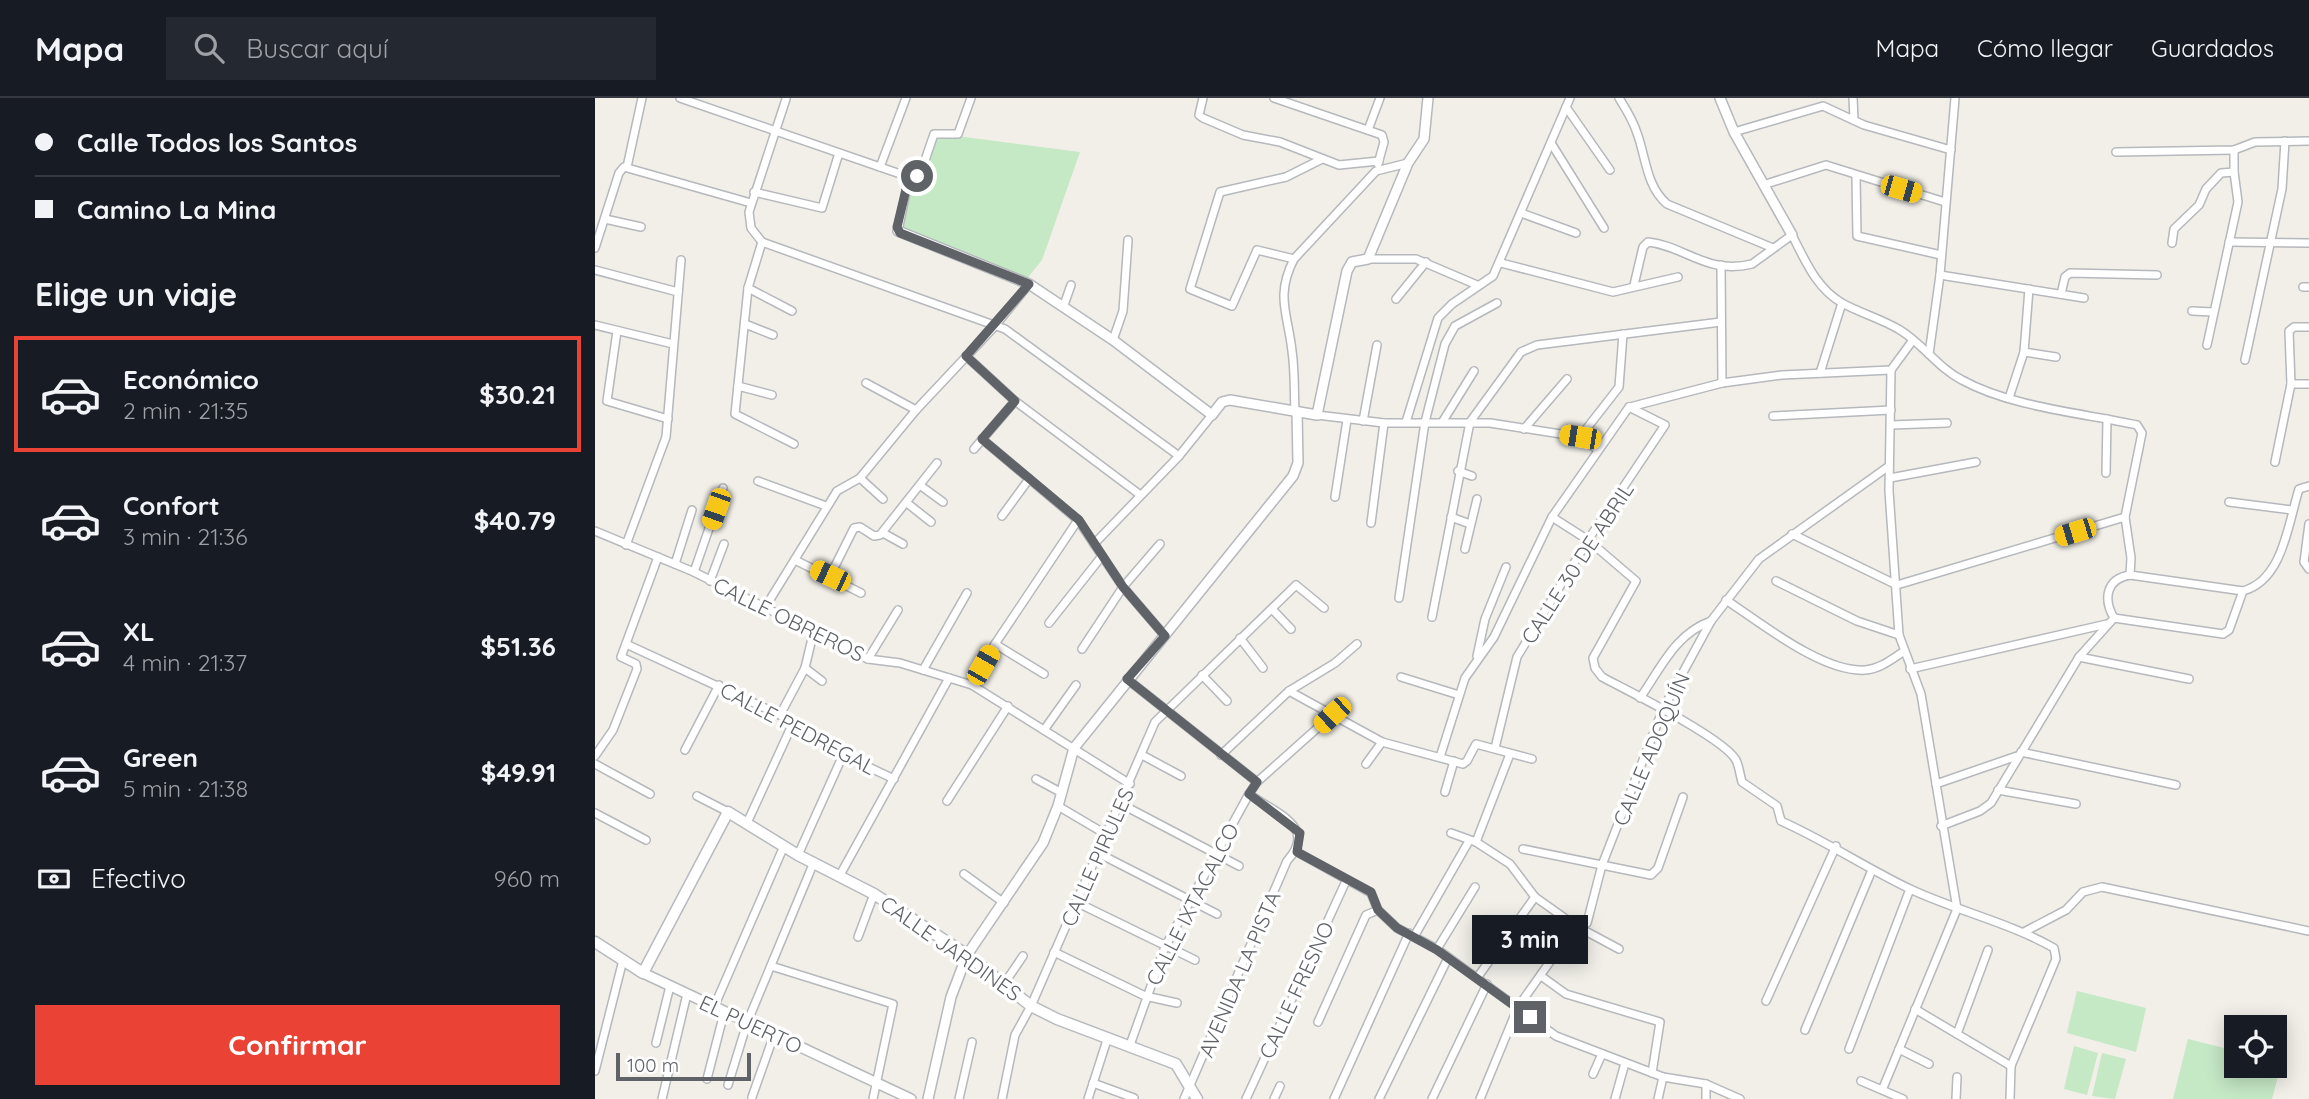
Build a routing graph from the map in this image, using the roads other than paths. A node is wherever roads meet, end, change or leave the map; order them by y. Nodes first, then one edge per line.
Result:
1 (642, 98) edge
2 (680, 98) edge
3 (907, 98) edge
4 (971, 98) edge
5 (1203, 98) edge
6 (1274, 98) edge
7 (1380, 98) edge
8 (1428, 98) edge
9 (1570, 98) edge
10 (1619, 98) edge
11 (1720, 98) edge
12 (1853, 98) edge
13 (1955, 98) edge
14 (786, 99) edge
15 (1566, 107) junction
16 (1854, 120) junction
17 (1368, 130) junction
18 (773, 132) junction
19 (1734, 132) junction
20 (2285, 141) junction
21 (2309, 141) edge
22 (1551, 143) junction
23 (1951, 150) junction
24 (2234, 150) junction
25 (2116, 152) dead end
26 (838, 153) junction
27 (1322, 159) junction
28 (1379, 162) junction
29 (1408, 163) junction
30 (880, 167) junction
31 (624, 168) junction
32 (1610, 170) dead end
33 (1376, 171) junction
34 (2234, 172) junction
35 (909, 177) junction
36 (1856, 177) junction
37 (1763, 184) junction
38 (754, 192) junction
39 (1945, 202) junction
40 (751, 203) junction
41 (1521, 213) junction
42 (605, 219) junction
43 (641, 227) dead end
44 (1604, 228) dead end
45 (898, 231) joint
46 (1576, 233) dead end
47 (1792, 236) junction
48 (1128, 240) dead end
49 (762, 242) junction
50 (2229, 242) junction
51 (2172, 243) dead end
52 (2270, 243) junction
53 (2309, 243) edge
54 (1773, 247) junction
55 (595, 248) edge
56 (1941, 255) junction
57 (1294, 259) junction
58 (1368, 259) junction
59 (681, 260) dead end
60 (1426, 262) junction
61 (1501, 262) junction
62 (1721, 265) junction
63 (595, 270) edge
64 (1940, 275) junction
65 (2157, 275) dead end
66 (1678, 277) dead end
67 (1029, 284) junction
68 (1071, 285) dead end
69 (1477, 285) junction
70 (1633, 285) junction
71 (748, 288) junction
72 (2029, 289) junction
73 (678, 292) junction
74 (2061, 294) junction
75 (2084, 298) dead end
76 (1396, 299) dead end
77 (1497, 303) dead end
78 (1842, 303) junction
79 (1064, 306) junction
80 (792, 311) dead end
81 (2192, 312) dead end
82 (2213, 312) junction
83 (1721, 322) junction
84 (745, 324) junction
85 (595, 325) edge
86 (994, 327) junction
87 (2309, 327) edge
88 (617, 331) junction
89 (1623, 334) junction
90 (773, 335) dead end
91 (1113, 340) junction
92 (1913, 340) junction
93 (673, 344) junction
94 (1377, 345) dead end
95 (2207, 345) dead end
96 (2024, 352) junction
97 (1929, 354) junction
98 (966, 356) junction
99 (2056, 357) dead end
100 (2245, 360) dead end
101 (1891, 370) junction
102 (1474, 372) dead end
103 (1820, 373) junction
104 (1567, 379) dead end
105 (866, 383) dead end
106 (1722, 383) junction
107 (2291, 384) junction
108 (2309, 384) edge
109 (738, 386) junction
110 (772, 395) dead end
111 (2009, 398) junction
112 (1015, 401) junction
113 (1629, 407) junction
114 (916, 410) junction
115 (1891, 410) junction
116 (1296, 412) junction
117 (1212, 415) junction
118 (1317, 415) junction
119 (1773, 416) dead end
120 (668, 419) junction
121 (2107, 419) junction
122 (1347, 420) junction
123 (1363, 421) junction
124 (1443, 421) junction
125 (1406, 422) junction
126 (1425, 422) junction
127 (1470, 422) junction
128 (1384, 423) junction
129 (1947, 423) dead end
130 (1891, 425) junction
131 (1524, 429) junction
132 (1580, 437) junction
133 (982, 439) junction
134 (794, 444) dead end
135 (974, 449) dead end
136 (1597, 449) junction
137 (1179, 456) junction
138 (1976, 462) dead end
139 (2275, 462) dead end
140 (937, 463) dead end
141 (1889, 466) junction
142 (1458, 471) junction
143 (2106, 473) dead end
144 (1472, 476) dead end
145 (860, 478) junction
146 (1890, 478) junction
147 (1029, 479) junction
148 (758, 481) dead end
149 (921, 486) junction
150 (2309, 486) edge
151 (723, 488) dead end
152 (1139, 495) junction
153 (1335, 497) dead end
154 (883, 499) dead end
155 (1477, 499) dead end
156 (943, 502) dead end
157 (2229, 502) dead end
158 (907, 503) junction
159 (826, 506) junction
160 (692, 510) dead end
161 (2292, 510) junction
162 (1002, 516) dead end
163 (1451, 517) junction
164 (1552, 517) junction
165 (2125, 517) junction
166 (1079, 520) junction
167 (931, 522) dead end
168 (1371, 523) dead end
169 (1470, 524) junction
170 (2309, 524) edge
171 (595, 531) edge
172 (883, 533) junction
173 (1792, 534) junction
174 (2308, 537) edge
175 (1588, 540) junction
176 (724, 544) dead end
177 (902, 544) dead end
178 (1094, 544) junction
179 (1160, 544) dead end
180 (626, 545) junction
181 (1465, 549) dead end
182 (1102, 556) junction
183 (658, 557) junction
184 (795, 560) junction
185 (675, 564) junction
186 (1506, 567) dead end
187 (2309, 569) edge
188 (694, 572) junction
189 (2130, 575) junction
190 (830, 576) junction
191 (710, 581) junction
192 (1776, 581) dead end
193 (1897, 585) junction
194 (1123, 587) junction
195 (2243, 591) junction
196 (861, 593) dead end
197 (967, 593) dead end
198 (1399, 598) dead end
199 (1726, 600) junction
200 (766, 606) junction
201 (1324, 608) dead end
202 (1272, 609) junction
203 (898, 610) dead end
204 (1432, 617) dead end
205 (1711, 621) junction
206 (2111, 621) junction
207 (1049, 623) dead end
208 (1291, 629) dead end
209 (814, 631) junction
210 (1899, 635) junction
211 (1165, 636) junction
212 (1240, 638) junction
213 (626, 643) junction
214 (995, 644) junction
215 (1357, 644) dead end
216 (1082, 649) dead end
217 (1903, 652) junction
218 (2079, 657) junction
219 (868, 659) junction
220 (1476, 660) junction
221 (805, 668) junction
222 (1263, 668) dead end
223 (1910, 669) junction
224 (923, 670) junction
225 (1044, 674) dead end
226 (1202, 676) junction
227 (1401, 677) dead end
228 (949, 678) junction
229 (1127, 679) junction
230 (2189, 679) dead end
231 (822, 681) dead end
232 (719, 685) junction
233 (972, 685) junction
234 (1076, 685) dead end
235 (1289, 691) junction
236 (1459, 695) junction
237 (1640, 698) junction
238 (1227, 701) dead end
239 (1008, 706) junction
240 (1663, 709) junction
241 (1165, 710) junction
242 (781, 715) junction
243 (1332, 715) junction
244 (793, 723) junction
245 (1044, 730) junction
246 (1382, 743) junction
247 (1074, 748) junction
248 (1495, 748) junction
249 (685, 750) dead end
250 (1510, 754) junction
251 (2020, 754) junction
252 (843, 755) junction
253 (1142, 755) junction
254 (1221, 755) junction
255 (595, 756) edge
256 (1440, 757) junction
257 (1532, 759) dead end
258 (1454, 761) junction
259 (595, 764) edge
260 (1366, 764) dead end
261 (1181, 776) dead end
262 (894, 779) junction
263 (1036, 779) dead end
264 (1257, 782) junction
265 (1936, 783) junction
266 (1130, 784) junction
267 (2176, 785) dead end
268 (1998, 790) junction
269 (1445, 792) dead end
270 (1062, 793) junction
271 (650, 794) dead end
272 (1249, 794) junction
273 (697, 796) dead end
274 (1683, 797) dead end
275 (947, 801) dead end
276 (1121, 804) junction
277 (2076, 804) dead end
278 (1058, 806) junction
279 (728, 812) junction
280 (595, 813) edge
281 (747, 823) junction
282 (1941, 825) junction
283 (1451, 833) dead end
284 (1107, 835) junction
285 (646, 839) dead end
286 (1472, 841) junction
287 (784, 846) junction
288 (1836, 846) junction
289 (1523, 849) dead end
290 (1297, 852) junction
291 (1098, 853) junction
292 (1214, 853) junction
293 (798, 855) junction
294 (814, 862) junction
295 (1602, 865) junction
296 (1239, 866) dead end
297 (1872, 870) junction
298 (964, 874) dead end
299 (840, 875) junction
300 (1346, 881) junction
301 (1475, 887) dead end
302 (1910, 889) junction
303 (874, 894) junction
304 (1535, 897) junction
305 (1190, 900) junction
306 (1076, 902) junction
307 (1004, 903) junction
308 (1957, 909) junction
309 (1378, 910) junction
310 (1217, 914) dead end
311 (1576, 926) junction
312 (2309, 931) edge
313 (2024, 932) junction
314 (1412, 934) junction
315 (858, 937) dead end
316 (595, 942) edge
317 (1165, 947) junction
318 (1437, 950) junction
319 (1619, 950) dead end
320 (1988, 950) dead end
321 (1054, 952) junction
322 (967, 955) junction
323 (1023, 957) dead end
324 (623, 960) junction
325 (1195, 960) dead end
326 (1447, 960) junction
327 (771, 966) junction
328 (643, 972) junction
329 (1541, 976) junction
330 (1477, 978) junction
331 (1004, 984) junction
332 (1487, 984) junction
333 (670, 986) junction
334 (687, 994) junction
335 (1145, 996) junction
336 (1766, 1001) dead end
337 (1177, 1003) dead end
338 (1031, 1006) junction
339 (714, 1007) junction
340 (1518, 1007) junction
341 (1915, 1009) junction
342 (724, 1013) junction
343 (1318, 1022) dead end
344 (747, 1023) junction
345 (1805, 1030) dead end
346 (1957, 1034) junction
347 (773, 1035) junction
348 (1108, 1037) junction
349 (972, 1042) dead end
350 (656, 1043) dead end
351 (1129, 1045) junction
352 (1849, 1049) dead end
353 (1899, 1049) junction
354 (1602, 1054) junction
355 (1625, 1063) junction
356 (1929, 1064) dead end
357 (2011, 1066) junction
358 (595, 1071) edge
359 (1652, 1073) junction
360 (1593, 1074) dead end
361 (1663, 1077) junction
362 (1957, 1077) dead end
363 (707, 1079) dead end
364 (1861, 1081) dead end
365 (875, 1082) junction
366 (1093, 1083) junction
367 (1706, 1083) junction
368 (728, 1084) dead end
369 (1280, 1086) dead end
370 (1191, 1088) junction
371 (1883, 1088) junction
372 (752, 1097) dead end
373 (1088, 1098) edge
374 (1134, 1098) edge
375 (661, 1099) edge
376 (873, 1099) edge
377 (911, 1099) edge
378 (928, 1099) edge
379 (959, 1099) edge
380 (1002, 1099) edge
381 (1184, 1099) edge
382 (1196, 1099) edge
383 (1246, 1099) edge
384 (1274, 1099) edge
385 (1334, 1099) edge
386 (1379, 1099) edge
387 (1432, 1099) edge
388 (1480, 1099) edge
389 (1615, 1099) edge
390 (1658, 1099) edge
391 (1706, 1099) edge
392 (1740, 1099) edge
393 (1903, 1099) edge
394 (1957, 1099) edge
395 (2010, 1099) edge

1 - 31 street
2 - 18 street
3 - 30 street
4 - 35 street
5 - 27 street
6 - 17 street
7 - 17 street
8 - 29 street
9 - 15 street
10 - 54 street
11 - 19 street
12 - 16 street
13 - 23 street
14 - 18 street
15 - 22 street
15 - 32 street
16 - 19 street
16 - 23 street
17 - 28 street
18 - 26 street
18 - 38 street
19 - 37 street
20 - 21 street
20 - 24 street
20 - 52 street
22 - 41 street
22 - 44 street
23 - 39 street
24 - 25 street
24 - 34 street
26 - 30 street
26 - 38 street
27 - 28 street
27 - 57 street
28 - 33 street
29 - 33 street
29 - 58 street
30 - 35 street
31 - 40 street
31 - 42 street
33 - 57 street
34 - 50 street
34 - 51 street
35 - 45 street
36 - 37 street
36 - 39 street
36 - 56 street
37 - 47 street
38 - 40 street
39 - 56 street
40 - 49 street
41 - 46 street
41 - 61 street
42 - 43 street
42 - 55 street
45 - 67 street
47 - 54 street
47 - 78 street
48 - 91 street
49 - 71 street
49 - 86 street
50 - 52 street
50 - 82 street
52 - 53 street
52 - 100 street
54 - 62 street
56 - 64 street
57 - 116 street
58 - 60 street
58 - 118 street
59 - 73 street
60 - 69 street
60 - 76 street
61 - 69 street
61 - 70 street
62 - 70 street
62 - 83 street
63 - 73 street
64 - 72 street
64 - 97 street
65 - 74 street
66 - 70 street
67 - 79 street
67 - 86 street
68 - 79 street
69 - 125 street
71 - 80 street
71 - 84 street
72 - 74 street
72 - 96 street
73 - 93 street
74 - 75 street
77 - 126 street
78 - 92 street
78 - 103 street
79 - 91 street
81 - 82 street
82 - 95 street
83 - 89 street
83 - 106 street
84 - 90 street
84 - 109 street
85 - 88 street
86 - 98 street
86 - 137 street
87 - 107 street
88 - 93 street
88 - 120 street
89 - 127 street
89 - 132 street
91 - 117 street
92 - 97 street
92 - 101 street
93 - 120 street
94 - 123 street
96 - 99 street
96 - 111 street
97 - 111 street
98 - 112 street
98 - 114 street
101 - 103 street
101 - 115 street
102 - 124 street
103 - 106 street
104 - 131 street
105 - 114 street
106 - 113 street
107 - 108 street
107 - 139 street
109 - 110 street
109 - 134 street
111 - 121 street
112 - 133 street
112 - 152 street
113 - 136 street
113 - 175 street, CALLE 30 DE ABRIL
114 - 145 street
115 - 119 street
115 - 130 street
116 - 117 street
116 - 118 street
116 - 211 street
117 - 137 street
118 - 122 street
120 - 180 street
121 - 143 street
121 - 165 street
122 - 123 street
122 - 153 street
123 - 128 street
124 - 126 street
124 - 127 street
125 - 126 street
125 - 128 street
126 - 198 street
127 - 131 street
127 - 142 street
128 - 168 street
129 - 130 street
130 - 141 street
131 - 132 street
132 - 136 street
133 - 135 street
133 - 147 street
136 - 164 street
137 - 152 street
138 - 146 street
140 - 149 street
141 - 146 street
141 - 173 street, CALLE ADOQUÍN
142 - 144 street
142 - 163 street
145 - 154 street
145 - 159 street
146 - 193 street
147 - 162 street
147 - 166 street
148 - 159 street
149 - 156 street
149 - 158 street
150 - 161 street
151 - 188 street
152 - 178 street
155 - 169 street
157 - 161 street
158 - 167 street
158 - 172 street
159 - 184 street
160 - 185 street
161 - 195 street
163 - 169 street
163 - 204 street
164 - 175 street
164 - 220 street
165 - 189 street
165 - 193 street
166 - 178 street
166 - 214 street
169 - 181 street
170 - 174 street
171 - 180 street, CALLE OBREROS
172 - 177 street
172 - 190 street
173 - 193 street
173 - 199 street, CALLE ADOQUÍN
174 - 187 street
175 - 237 street
175 - 248 street, CALLE 30 DE ABRIL
176 - 191 street
178 - 182 street
179 - 194 street
180 - 183 street, CALLE OBREROS
182 - 194 street
182 - 207 street
183 - 185 street, CALLE OBREROS
183 - 213 street
184 - 190 street
184 - 200 street
185 - 188 street, CALLE OBREROS
186 - 220 street
188 - 191 street, CALLE OBREROS
189 - 195 street
189 - 206 street
190 - 196 street
191 - 200 street, CALLE OBREROS
192 - 210 street
193 - 210 street
194 - 211 street
194 - 216 street
195 - 206 street
197 - 224 street
199 - 205 street, CALLE ADOQUÍN
199 - 217 street
200 - 209 street, CALLE OBREROS
201 - 202 street, CALLE PIRULES
202 - 208 street
202 - 212 street, CALLE PIRULES
203 - 219 street
205 - 237 street
205 - 240 street, CALLE ADOQUÍN
206 - 218 street
206 - 223 street
209 - 219 street, CALLE OBREROS
209 - 221 street
210 - 217 street
211 - 229 street
212 - 222 street
212 - 226 street, CALLE PIRULES
213 - 232 street, CALLE PEDREGAL
213 - 255 street
214 - 225 street
214 - 233 street
215 - 235 street
217 - 223 street
218 - 230 street
218 - 251 street
219 - 224 street, CALLE OBREROS
220 - 236 street
221 - 231 street
221 - 242 street
223 - 265 street
224 - 228 street, CALLE OBREROS
226 - 238 street
226 - 241 street, CALLE PIRULES
227 - 236 street
228 - 233 street, CALLE OBREROS
228 - 262 street
229 - 241 street
229 - 247 street
232 - 242 street, CALLE PEDREGAL
232 - 249 street
233 - 239 street, CALLE OBREROS
234 - 245 street
235 - 243 street
235 - 254 street
236 - 256 street
237 - 240 street
239 - 245 street, CALLE OBREROS
239 - 275 street
240 - 288 street
240 - 295 street, CALLE ADOQUÍN
241 - 253 street, CALLE PIRULES
241 - 254 street
242 - 244 street, CALLE PEDREGAL
243 - 246 street
243 - 264 street, CALLE IXTACALCO
244 - 252 street, CALLE PEDREGAL
244 - 281 street
245 - 247 street, CALLE OBREROS
246 - 256 street
246 - 260 street
247 - 266 street, CALLE OBREROS
247 - 270 street
248 - 250 street
248 - 258 street
250 - 257 street
250 - 286 street
251 - 265 street
251 - 267 street
251 - 268 street
252 - 262 street, CALLE PEDREGAL
252 - 293 street
253 - 261 street
253 - 266 street, CALLE PIRULES
254 - 264 street
256 - 258 street
258 - 269 street
259 - 271 street
262 - 299 street
263 - 270 street
264 - 272 street, CALLE IXTACALCO
265 - 282 street
266 - 276 street, CALLE PIRULES
268 - 277 street
268 - 282 street
270 - 278 street
272 - 290 street, AVENIDA LA PISTA
272 - 292 street, CALLE IXTACALCO
273 - 279 street, CALLE JARDINES
274 - 295 street
276 - 284 street, CALLE PIRULES
276 - 292 street
278 - 284 street
278 - 307 street
279 - 281 main road, CALLE JARDINES
279 - 328 main road
280 - 285 street
281 - 287 main road, CALLE JARDINES
282 - 308 street
283 - 286 street
284 - 291 street, CALLE PIRULES
286 - 304 street
286 - 314 street
287 - 293 main road, CALLE JARDINES
287 - 339 street
288 - 297 street
288 - 336 street
289 - 295 street
290 - 300 street
290 - 370 street, AVENIDA LA PISTA
291 - 305 street
291 - 306 street, CALLE PIRULES
292 - 296 street
292 - 305 street, CALLE IXTACALCO
293 - 294 main road, CALLE JARDINES
294 - 299 main road, CALLE JARDINES
294 - 327 street
295 - 311 street, CALLE ADOQUÍN
297 - 302 street
297 - 345 street
298 - 307 street
299 - 303 main road, CALLE JARDINES
300 - 309 street
300 - 383 street, CALLE FRESNO
301 - 318 street
302 - 308 street
302 - 352 street
303 - 315 street
303 - 322 main road, CALLE JARDINES
304 - 311 street
304 - 330 street
305 - 310 street
305 - 317 street, CALLE IXTACALCO
306 - 317 street
306 - 321 street, CALLE PIRULES
307 - 322 street
308 - 313 street
308 - 341 street
309 - 314 street
309 - 343 street
311 - 319 street
311 - 329 street, CALLE ADOQUÍN
312 - 313 street
313 - 357 street
314 - 318 street
314 - 385 street
316 - 324 main road, EL PUERTO
317 - 325 street
317 - 335 street, CALLE IXTACALCO
318 - 326 street
320 - 346 street
321 - 335 street
321 - 338 street, CALLE PIRULES
322 - 331 main road, CALLE JARDINES
322 - 378 street
323 - 331 street
324 - 328 main road, EL PUERTO
324 - 358 street
326 - 330 street
326 - 386 street
327 - 344 street
327 - 365 street
328 - 333 street, EL PUERTO
329 - 340 street, CALLE ADOQUÍN
329 - 359 street
330 - 332 street
331 - 338 main road, CALLE JARDINES
332 - 340 street
332 - 387 street
333 - 334 street, EL PUERTO
333 - 350 street
334 - 339 street, EL PUERTO
334 - 375 street
335 - 337 street
335 - 351 street, CALLE IXTACALCO
338 - 348 main road, CALLE JARDINES
338 - 380 street, CALLE PIRULES
339 - 342 street, EL PUERTO
340 - 354 street
340 - 388 street, CALLE ADOQUÍN
341 - 346 street
341 - 353 street
342 - 344 street, EL PUERTO
342 - 363 street
344 - 347 street, EL PUERTO
344 - 368 street
346 - 357 street
347 - 365 street, EL PUERTO
347 - 372 street
348 - 351 main road, CALLE JARDINES
348 - 366 street
349 - 379 street
351 - 370 main road, CALLE JARDINES
353 - 356 street
353 - 371 street
354 - 355 street
354 - 360 street
355 - 359 street
355 - 389 street
357 - 395 street
359 - 361 street
361 - 367 street
361 - 390 street
362 - 394 street
364 - 371 street
365 - 376 street
365 - 377 street, EL PUERTO
366 - 373 street
366 - 374 street
367 - 391 street
367 - 392 street
369 - 384 street
370 - 381 street, AVENIDA LA PISTA
370 - 382 main road, CALLE JARDINES
371 - 393 street

